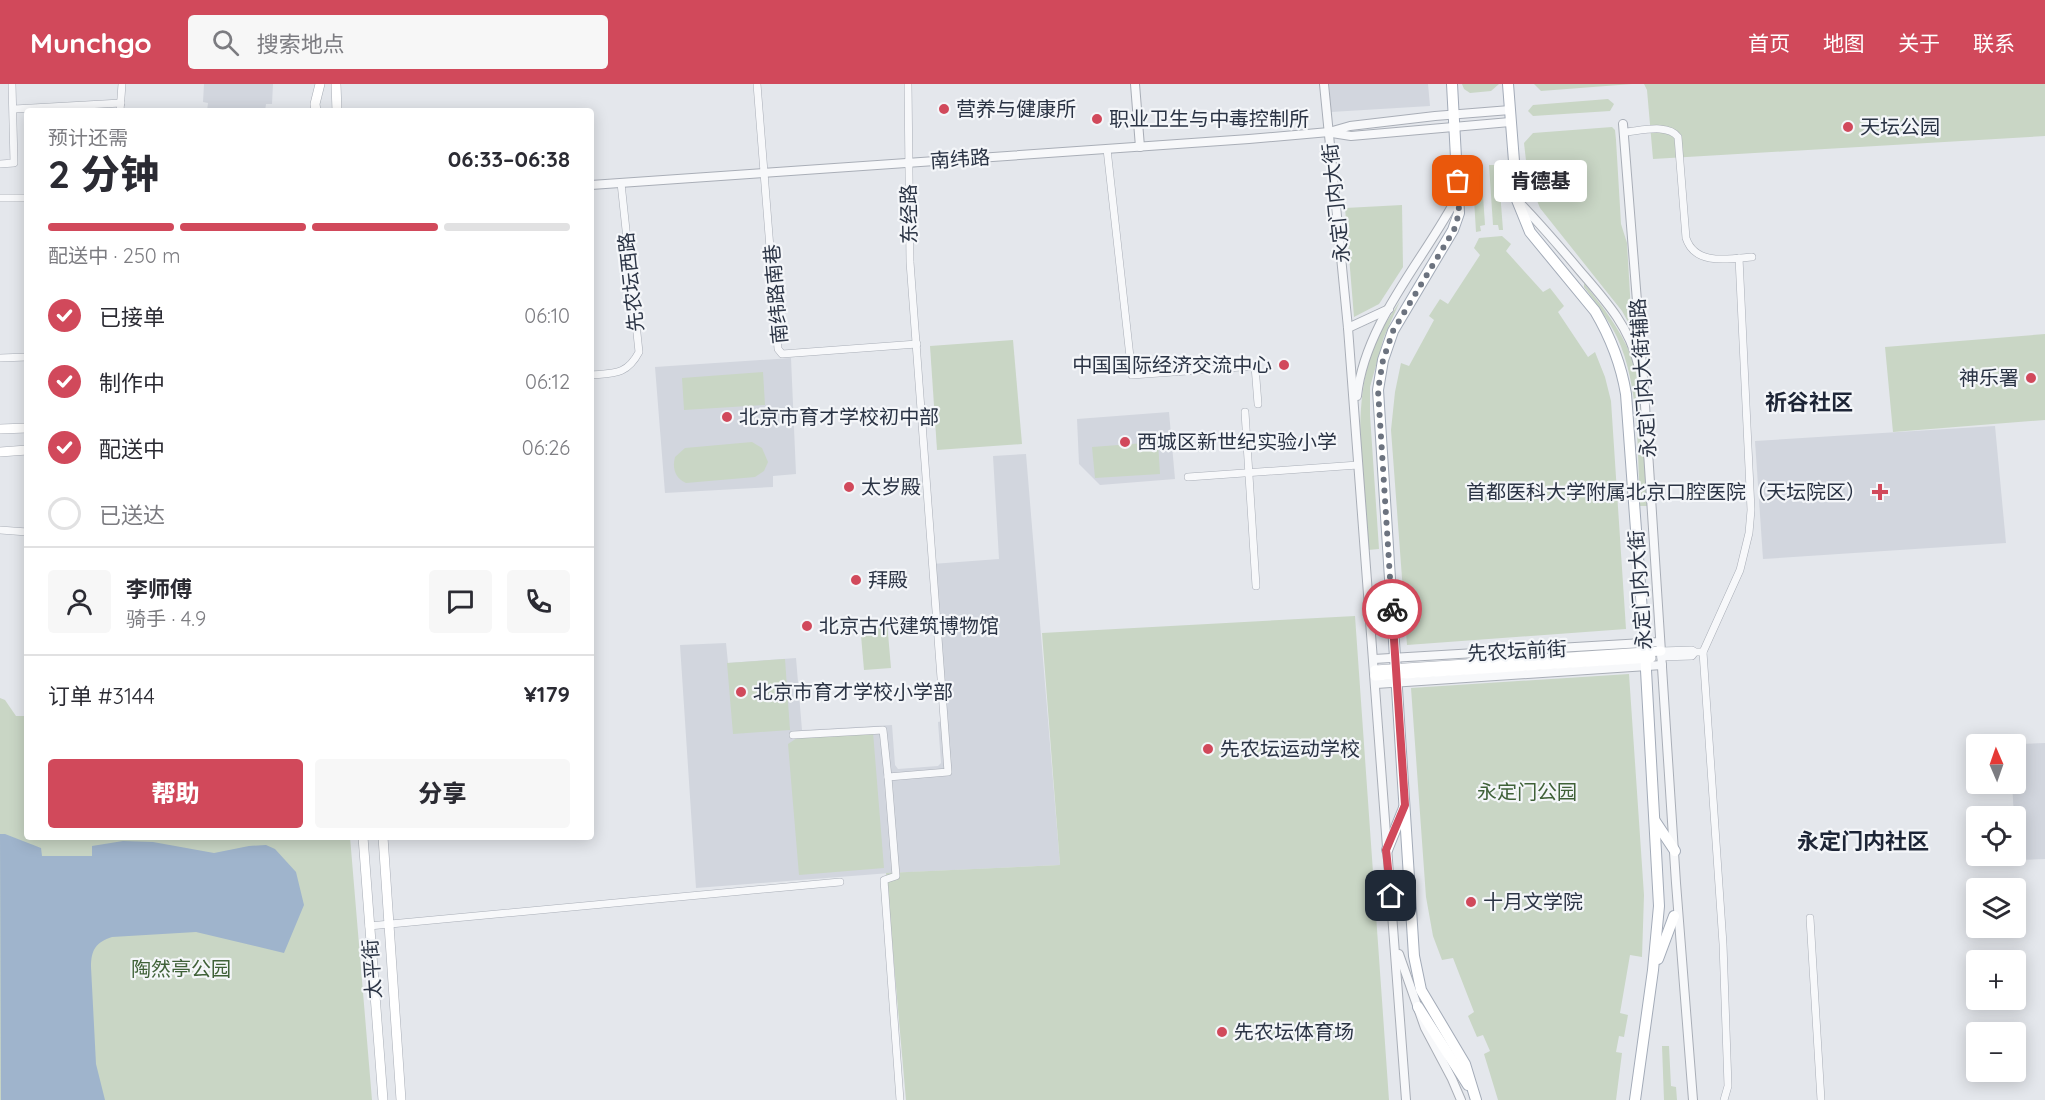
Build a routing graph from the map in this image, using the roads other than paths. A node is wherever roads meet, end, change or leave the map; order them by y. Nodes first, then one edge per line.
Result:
1 (12, 84) edge
2 (123, 84) edge
3 (320, 84) edge
4 (336, 84) edge
5 (758, 84) edge
6 (908, 84) edge
7 (1135, 84) edge
8 (1324, 84) edge
9 (1452, 84) edge
10 (1508, 84) edge
11 (120, 107) edge
12 (67, 108) edge
13 (316, 108) edge
14 (337, 108) edge
15 (14, 109) junction
16 (24, 109) edge
17 (1510, 110) junction
18 (1455, 120) junction
19 (1510, 122) junction
20 (1624, 128) joint
21 (1329, 132) junction
22 (1140, 147) junction
23 (1107, 149) junction
24 (908, 163) junction
25 (0, 164) edge
26 (765, 172) junction
27 (621, 183) junction
28 (594, 185) edge
29 (1459, 195) junction
30 (0, 198) edge
31 (24, 198) edge
32 (1517, 200) junction
33 (1752, 257) dead end
34 (1739, 258) junction
35 (1389, 309) junction
36 (1348, 328) junction
37 (917, 344) junction
38 (24, 357) edge
39 (0, 358) edge
40 (594, 375) edge
41 (1644, 390) junction
42 (1258, 404) dead end
43 (1245, 412) dead end
44 (1355, 418) junction
45 (24, 428) edge
46 (0, 429) edge
47 (24, 450) edge
48 (0, 452) edge
49 (1358, 465) junction
50 (1250, 473) junction
51 (1188, 477) dead end
52 (0, 530) edge
53 (24, 532) edge
54 (1256, 586) dead end
55 (1703, 652) junction
56 (1661, 654) junction
57 (1645, 655) junction
58 (1374, 659) junction
59 (1396, 671) junction
60 (1375, 677) junction
61 (793, 735) dead end
62 (888, 777) junction
63 (1405, 805) junction
64 (1655, 821) junction
65 (363, 840) edge
66 (383, 840) edge
67 (1386, 850) junction
68 (1675, 851) junction
69 (840, 882) dead end
70 (1676, 883) junction
71 (1674, 916) joint
72 (1810, 918) dead end
73 (388, 925) junction
74 (369, 926) junction
75 (1395, 942) junction
76 (1653, 970) junction
77 (1418, 1007) junction
78 (1476, 1098) edge
79 (383, 1100) edge
80 (401, 1100) edge
81 (900, 1100) edge
82 (1406, 1100) edge
83 (1461, 1100) edge
84 (1635, 1100) edge
85 (1693, 1100) edge
86 (1724, 1100) edge
87 (1821, 1100) edge

1 - 15 street
2 - 11 street
3 - 13 main road
4 - 14 main road
5 - 26 street
6 - 24 street, 东经路
7 - 22 street
8 - 21 street, 永定门内大街
9 - 18 main road
10 - 17 main road, 永定门内大街
11 - 12 street
15 - 16 street
15 - 25 street
17 - 18 street
17 - 19 main road, 永定门内大街
18 - 19 street
18 - 21 street, 南纬路
18 - 29 main road
19 - 32 main road, 永定门内大街
20 - 34 street
20 - 41 street, 永定门内大街辅路
21 - 22 street, 南纬路
21 - 36 street, 永定门内大街
22 - 23 street, 南纬路
23 - 24 street, 南纬路
23 - 42 street
24 - 26 street, 南纬路
24 - 37 street, 东经路
26 - 27 street, 南纬路
26 - 37 street, 南纬路南巷
27 - 28 street, 南纬路
27 - 40 street, 先农坛西路
29 - 35 street
29 - 59 main road
30 - 31 street
32 - 41 street
32 - 57 main road, 永定门内大街
33 - 34 street
34 - 55 street
35 - 36 street
35 - 44 street
36 - 44 street, 永定门内大街
37 - 62 street, 东经路
38 - 39 street
41 - 56 street, 永定门内大街辅路
43 - 50 street
44 - 49 street
45 - 46 main road
47 - 48 main road
49 - 50 street
49 - 58 street
50 - 51 street
50 - 54 street
52 - 53 street
55 - 56 street
55 - 86 street
56 - 57 main road, 先农坛前街
56 - 57 street, 先农坛前街
56 - 68 street, 永定门内大街辅路
57 - 59 main road, 先农坛前街
57 - 59 street, 先农坛前街
57 - 64 main road, 永定门内大街
58 - 59 street, 先农坛前街
58 - 60 street
59 - 60 main road, 先农坛前街
59 - 60 street, 先农坛前街
59 - 63 main road
60 - 67 street
61 - 62 street
62 - 81 street
63 - 67 main road
63 - 78 main road
64 - 68 main road
64 - 76 main road, 永定门内大街
65 - 74 main road, 太平街
66 - 73 main road, 太平街
67 - 75 street
68 - 70 street, 永定门内大街辅路
69 - 73 street
70 - 71 street
70 - 85 street
71 - 76 main road
72 - 87 street
73 - 74 street
73 - 80 main road, 太平街
74 - 79 main road, 太平街
75 - 77 street
75 - 82 street
76 - 84 main road, 永定门内大街
77 - 78 main road
77 - 83 street

